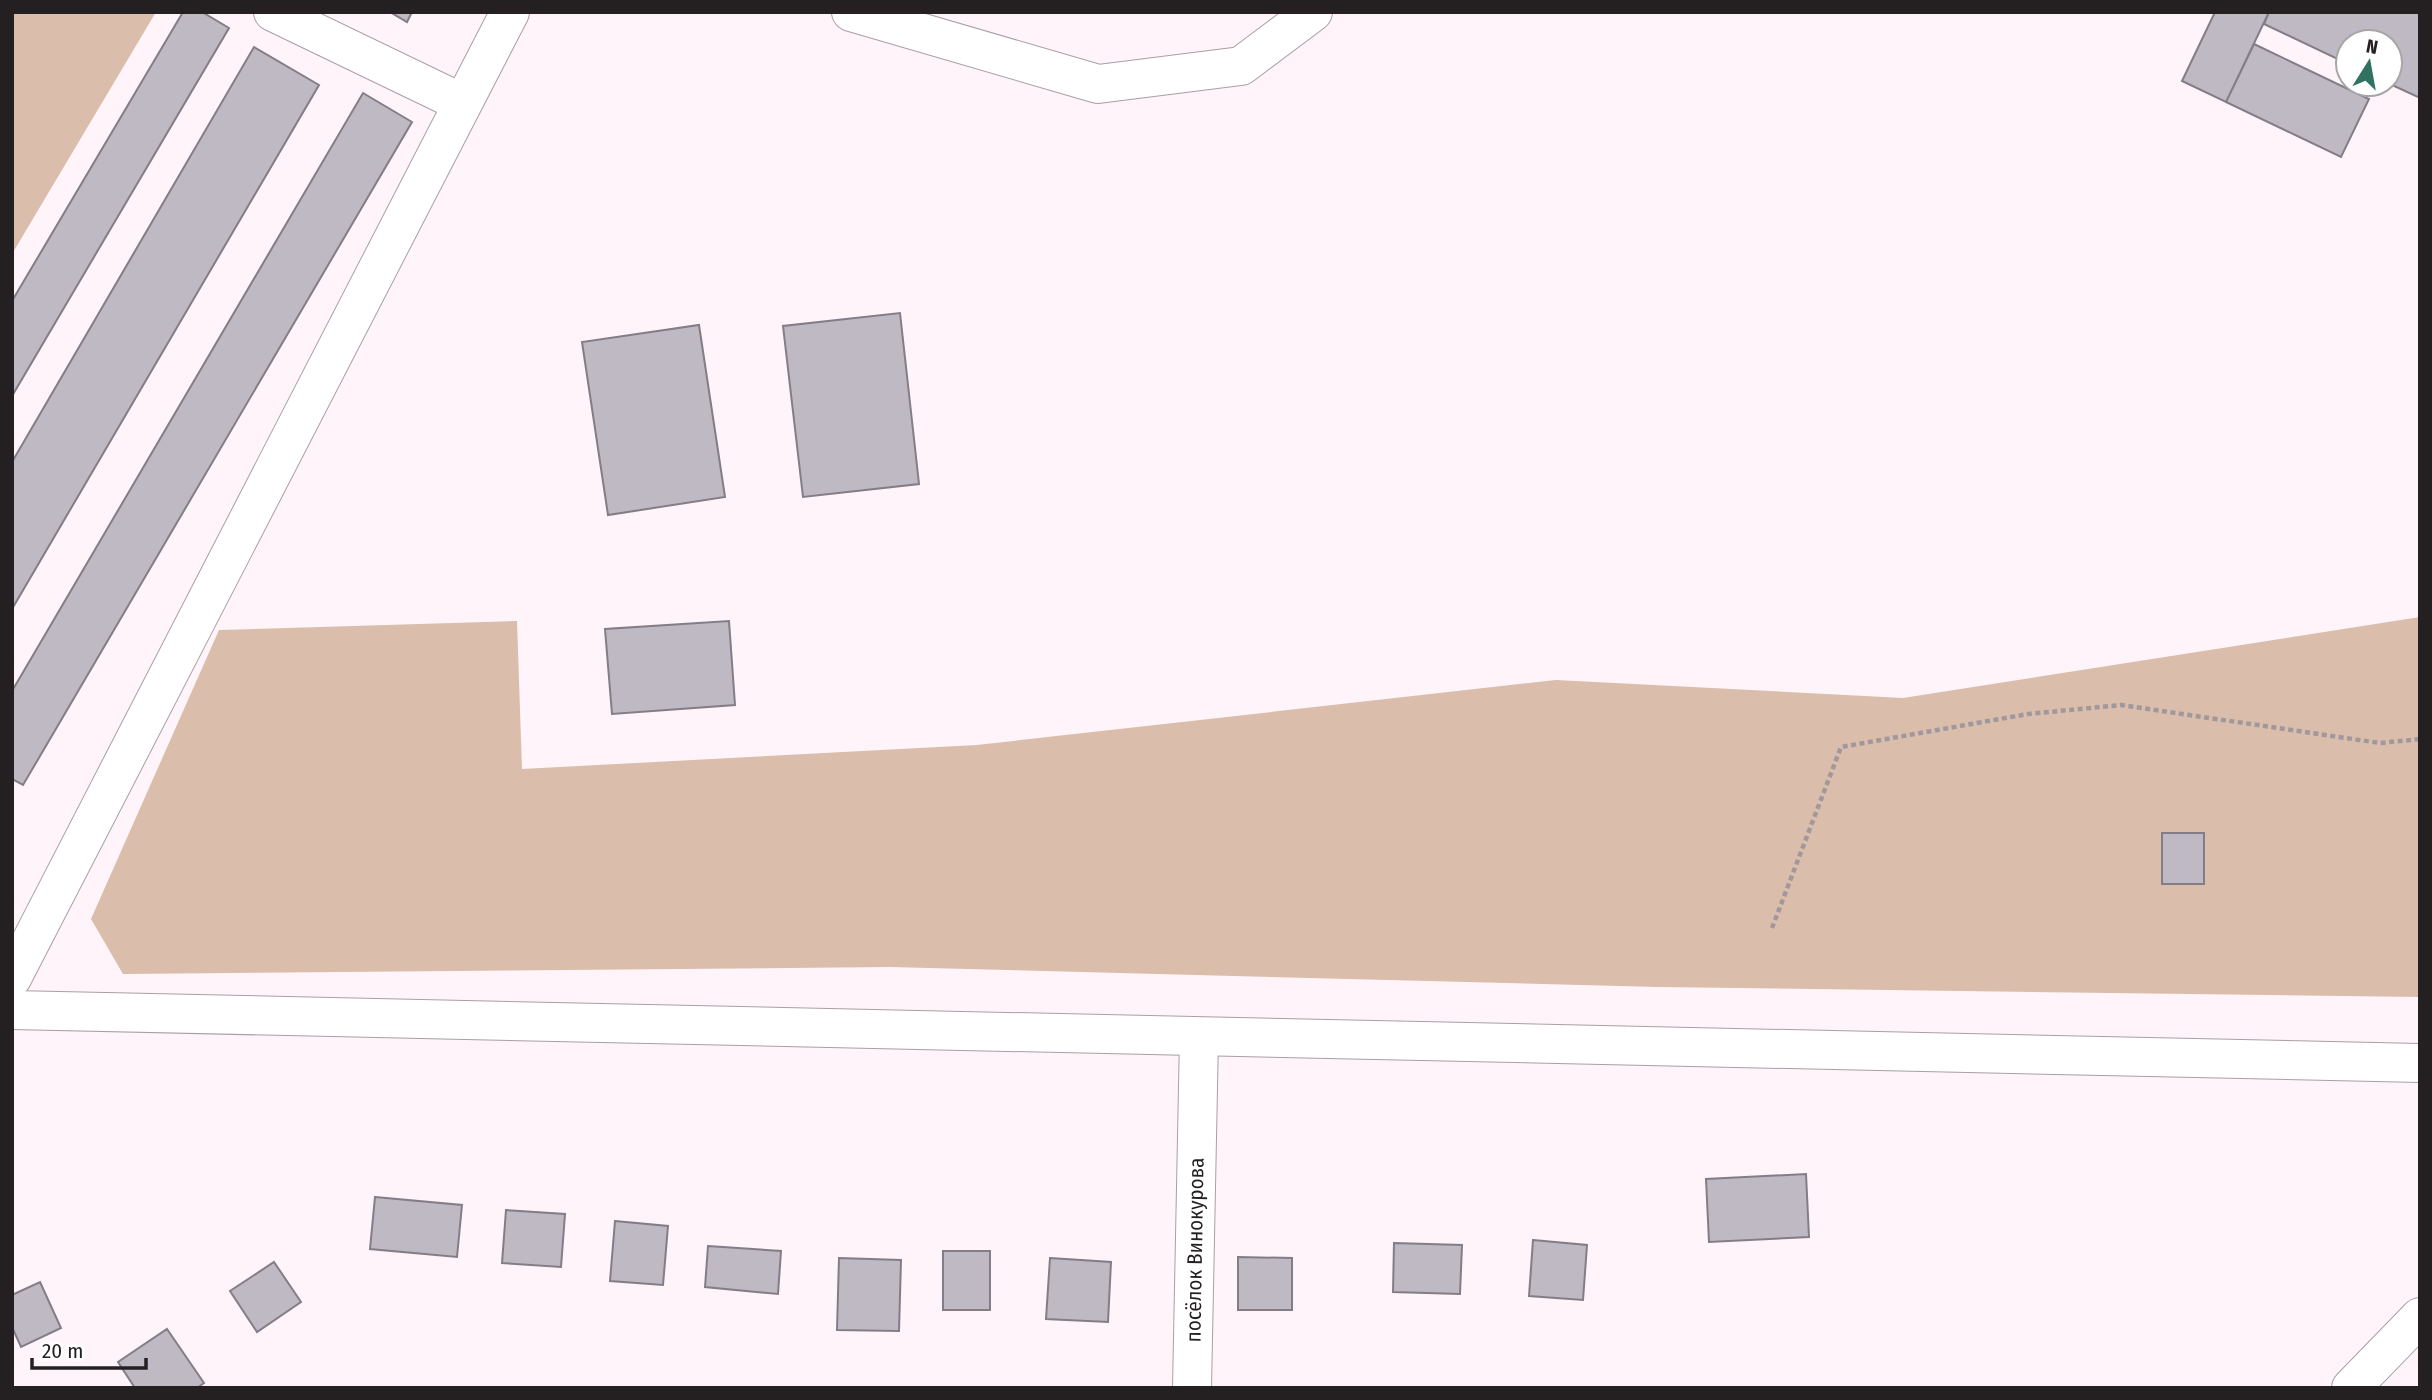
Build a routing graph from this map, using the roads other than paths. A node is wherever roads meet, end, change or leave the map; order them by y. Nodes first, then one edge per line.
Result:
1 (273, 12) edge
2 (510, 12) edge
3 (850, 12) edge
4 (1313, 12) edge
5 (462, 103) junction
6 (12, 978) edge
7 (12, 1010) edge
8 (1199, 1037) junction
9 (2420, 1063) edge
10 (2420, 1317) edge
11 (1192, 1388) edge
12 (2351, 1388) edge

1 - 5 main road
2 - 5 main road
3 - 4 main road
5 - 6 main road
7 - 8 main road
8 - 9 main road
8 - 11 main road, посёлок Винокурова
10 - 12 main road

